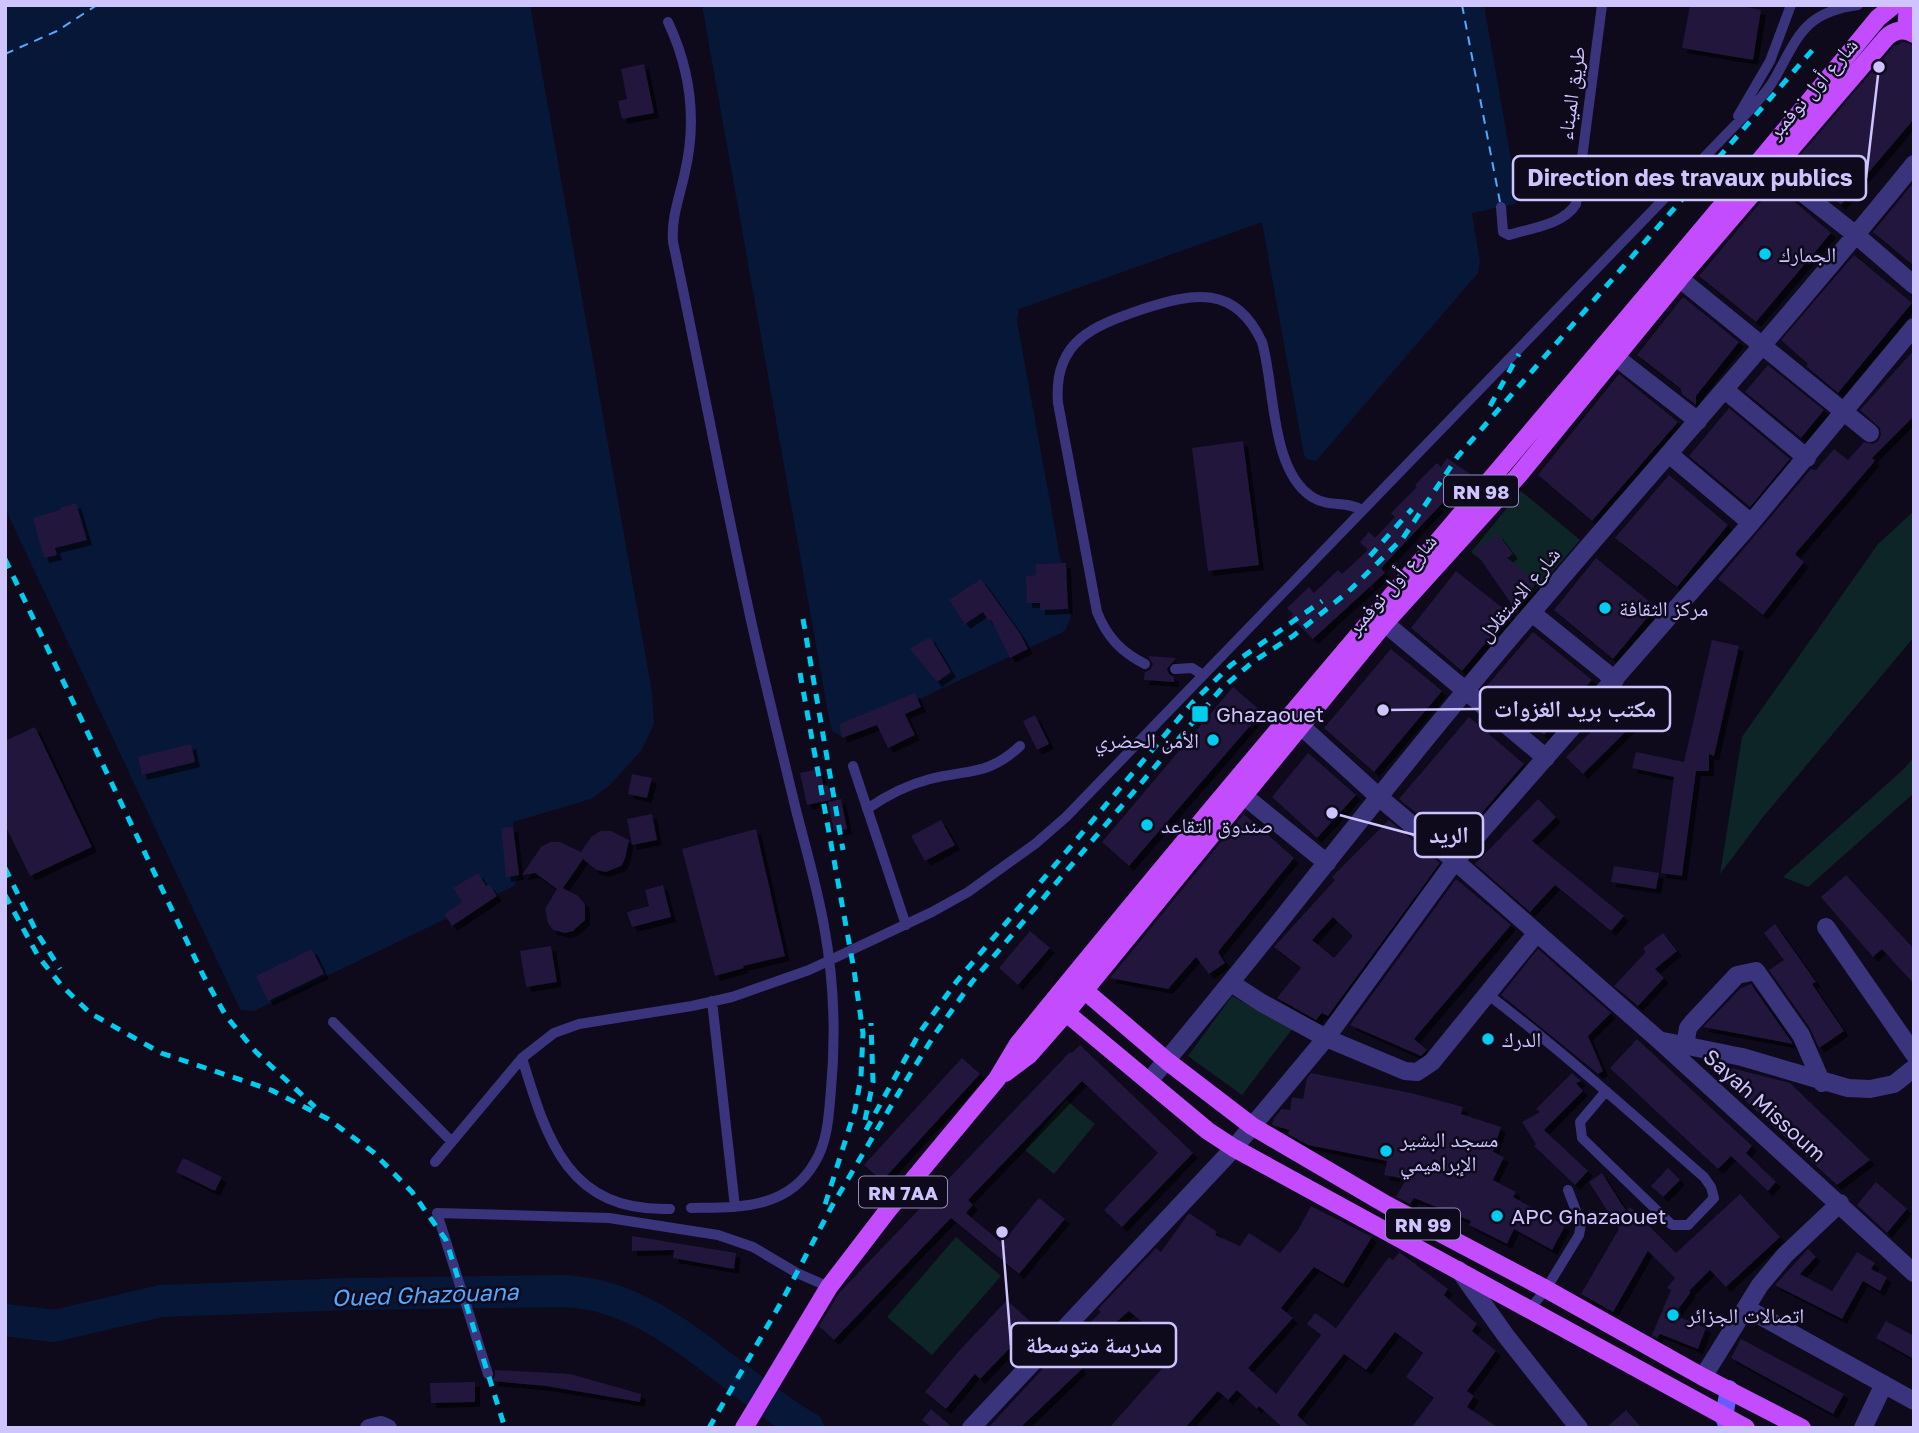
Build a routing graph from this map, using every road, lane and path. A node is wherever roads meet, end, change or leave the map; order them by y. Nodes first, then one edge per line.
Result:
1 (1602, 5) edge
2 (1791, 5) edge
3 (1815, 5) edge
4 (1858, 5) edge
5 (1885, 8) edge
6 (1822, 15) junction
7 (668, 22) dead end
8 (1910, 33) edge
9 (1731, 127) junction
10 (1767, 164) junction
11 (1914, 164) edge
12 (1501, 207) dead end
13 (1856, 235) junction
14 (1674, 274) junction
15 (1914, 285) edge
16 (1914, 327) edge
17 (1763, 346) junction
18 (1609, 352) junction
19 (1725, 390) junction
20 (1845, 412) junction
21 (1698, 421) junction
22 (1870, 433) dead end
23 (1669, 454) junction
24 (1807, 458) junction
25 (1362, 510) junction
26 (1751, 523) junction
27 (1532, 613) junction
28 (1380, 619) junction
29 (1146, 664) dead end
30 (1175, 669) dead end
31 (1203, 675) junction
32 (1615, 680) junction
33 (1465, 692) junction
34 (1295, 720) junction
35 (1020, 746) dead end
36 (1546, 758) junction
37 (853, 766) dead end
38 (1244, 796) junction
39 (1380, 798) junction
40 (867, 809) junction
41 (1455, 861) junction
42 (1326, 863) junction
43 (906, 925) junction
44 (1826, 927) dead end
45 (1536, 934) junction
46 (830, 961) junction
47 (1231, 983) junction
48 (1078, 985) junction
49 (1486, 993) junction
50 (712, 1001) junction
51 (1059, 1007) junction
52 (333, 1023) dead end
53 (1326, 1038) junction
54 (1660, 1041) junction
55 (1685, 1046) junction
56 (1914, 1054) edge
57 (522, 1058) junction
58 (1167, 1060) junction
59 (1914, 1068) edge
60 (997, 1079) joint
61 (1149, 1081) junction
62 (1822, 1083) junction
63 (1606, 1091) junction
64 (1252, 1126) junction
65 (452, 1142) junction
66 (1234, 1148) junction
67 (435, 1162) dead end
68 (1568, 1190) dead end
69 (1840, 1203) junction
70 (735, 1207) junction
71 (691, 1208) dead end
72 (670, 1209) dead end
73 (1459, 1270) junction
74 (1914, 1273) edge
75 (829, 1287) junction
76 (1546, 1289) junction
77 (1746, 1308) junction
78 (1530, 1309) junction
79 (488, 1374) dead end
80 (1703, 1377) junction
81 (1884, 1384) junction
82 (1729, 1389) junction
83 (1914, 1401) edge
84 (1752, 1403) junction
85 (1726, 1423) edge
86 (369, 1428) edge
87 (388, 1428) edge
88 (744, 1428) edge
89 (971, 1428) edge
90 (1579, 1428) edge
91 (1746, 1428) edge
92 (1802, 1428) edge
93 (1863, 1428) edge

1 - 12 lane, طريق الميناء
2 - 9 lane
3 - 6 lane
4 - 6 lane
5 - 8 main road
5 - 10 main road, شارع أول نوفمبر / RN 98
6 - 9 lane
7 - 46 lane
8 - 10 main road, شارع أول نوفمبر / RN 98
9 - 25 lane
10 - 13 street
10 - 14 main road, شارع أول نوفمبر / RN 98
11 - 13 street, شارع الاستقلال
13 - 15 street
13 - 17 street, شارع الاستقلال
14 - 17 street
14 - 18 main road, شارع أول نوفمبر / RN 98
16 - 20 street
17 - 19 street, شارع الاستقلال
17 - 20 street
18 - 21 street
18 - 28 main road, شارع أول نوفمبر / RN 98
19 - 21 street, شارع الاستقلال
19 - 24 street
20 - 22 street
20 - 24 street
21 - 23 street, شارع الاستقلال
23 - 26 street
23 - 27 street, شارع الاستقلال
24 - 26 street
25 - 29 lane
25 - 31 lane
26 - 32 street
27 - 32 street
27 - 33 street, شارع الاستقلال
28 - 33 street
28 - 34 main road, شارع أول نوفمبر / RN 98
30 - 31 lane
31 - 43 lane
32 - 36 street
33 - 36 street
33 - 39 street, شارع الاستقلال
34 - 38 main road, شارع أول نوفمبر / RN 98
34 - 39 street, Sayah Missoum
34 - 48 main road, شارع أول نوفمبر / RN 98
35 - 40 lane
36 - 41 street
37 - 40 lane
38 - 42 street
38 - 48 main road, شارع أول نوفمبر / RN 98
39 - 41 street, Sayah Missoum
39 - 42 street, شارع الاستقلال
40 - 43 lane
41 - 45 street, Sayah Missoum
41 - 53 street
42 - 47 street, شارع الاستقلال
43 - 46 lane
44 - 56 street
45 - 49 street
45 - 54 street, Sayah Missoum
46 - 50 lane
46 - 70 lane
47 - 53 street
47 - 58 street, شارع الاستقلال
48 - 51 main road, RN 98
48 - 58 main road, RN 99
49 - 53 street
49 - 63 lane
50 - 57 lane
50 - 70 lane
51 - 60 main road, RN 98
51 - 61 main road, RN 99
52 - 65 lane
53 - 64 street
54 - 55 street
54 - 69 street, Sayah Missoum
55 - 62 street
55 - 62 street
57 - 65 lane
57 - 72 lane
58 - 61 street, شارع الاستقلال
58 - 64 main road, RN 99
59 - 62 street
60 - 75 main road, RN 7AA
61 - 66 main road, RN 99
63 - 63 lane
64 - 66 street
64 - 76 main road, RN 99
65 - 67 lane
66 - 73 main road, RN 99
66 - 89 street
68 - 76 lane
69 - 74 street, Sayah Missoum
69 - 77 street
70 - 71 lane
73 - 78 main road, RN 99
73 - 90 street
75 - 79 lane
75 - 88 main road, RN 7AA
76 - 78 lane
76 - 80 main road, RN 99
77 - 80 street
77 - 81 street
78 - 85 main road, RN 99
80 - 82 main road, RN 99
81 - 83 street
81 - 93 street
82 - 84 main road, RN 99
82 - 85 main road
84 - 91 main road
84 - 92 main road, RN 99
85 - 91 main road, RN 99
86 - 87 street

